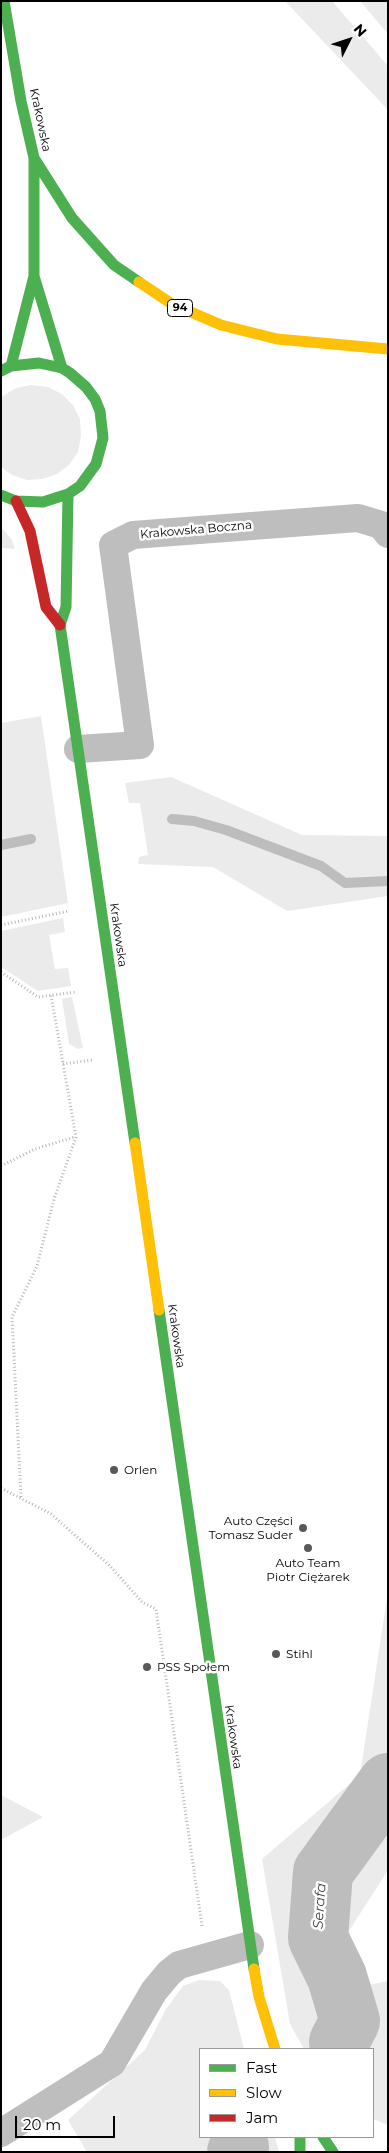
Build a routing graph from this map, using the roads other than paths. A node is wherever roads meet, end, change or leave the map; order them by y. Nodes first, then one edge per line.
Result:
1 (4, 1) edge
2 (34, 158) junction
3 (34, 276) junction
4 (388, 349) edge
5 (6, 368) edge
6 (62, 368) junction
7 (68, 494) junction
8 (1, 495) edge
9 (16, 501) junction
10 (388, 534) edge
11 (60, 625) junction
12 (78, 749) junction
13 (250, 1945) junction
14 (275, 2048) edge
15 (1, 2133) edge
16 (300, 2138) edge
17 (324, 2138) edge
18 (300, 2152) edge
19 (333, 2152) edge

1 - 2 main road, Krakowska / 94
2 - 3 main road, Krakowska
2 - 4 main road, 94
3 - 5 main road, Krakowska
3 - 6 main road, Krakowska
5 - 6 main road
6 - 7 main road
7 - 9 main road
7 - 11 main road, Krakowska
8 - 9 main road
9 - 11 main road, Krakowska
10 - 12 street, Krakowska Boczna
11 - 12 main road, Krakowska
12 - 13 main road, Krakowska
13 - 14 main road, Krakowska
13 - 15 street
16 - 18 main road
17 - 19 main road

